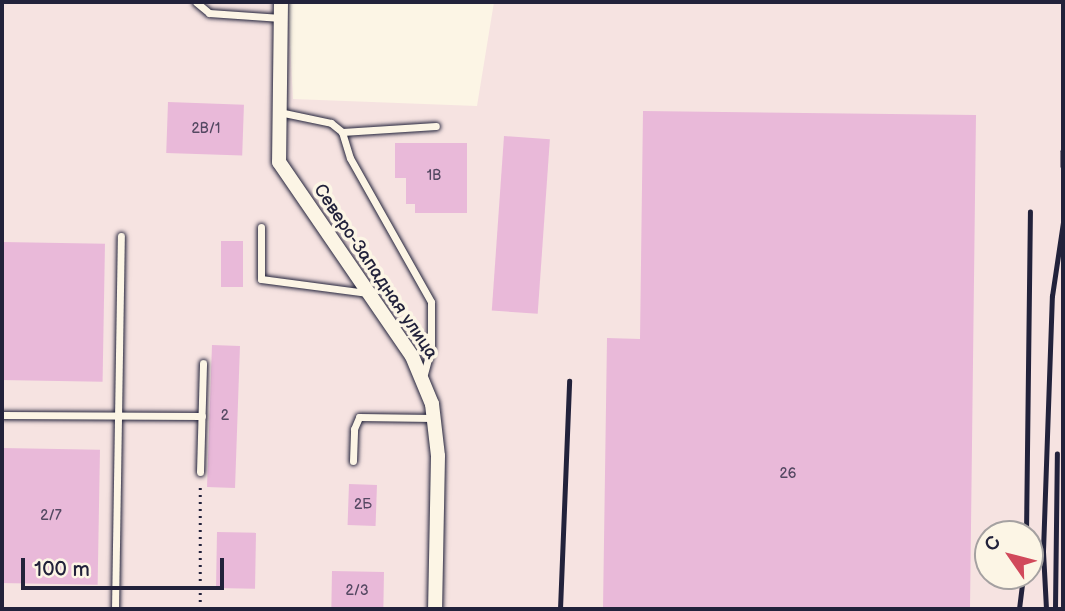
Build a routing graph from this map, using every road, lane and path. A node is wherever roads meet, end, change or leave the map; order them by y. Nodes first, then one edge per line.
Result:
1 (197, 2) edge
2 (281, 2) edge
3 (281, 18) junction
4 (279, 112) junction
5 (436, 126) dead end
6 (342, 132) junction
7 (261, 227) dead end
8 (121, 236) dead end
9 (368, 293) junction
10 (203, 363) dead end
11 (423, 379) junction
12 (2, 415) edge
13 (119, 415) junction
14 (202, 416) junction
15 (434, 418) junction
16 (353, 461) dead end
17 (200, 472) joint
18 (115, 609) edge
19 (200, 609) edge
20 (435, 609) edge

1 - 3 lane
2 - 3 street, Северо-Западная улица
3 - 4 street, Северо-Западная улица
4 - 6 lane
4 - 9 street, Северо-Западная улица
5 - 6 lane
6 - 11 lane
7 - 9 lane
8 - 13 lane
9 - 11 street, Северо-Западная улица
10 - 14 lane
11 - 15 street, Северо-Западная улица
12 - 13 lane
13 - 14 lane
13 - 18 lane
14 - 17 lane
15 - 16 lane
15 - 20 street, Северо-Западная улица
17 - 19 path

